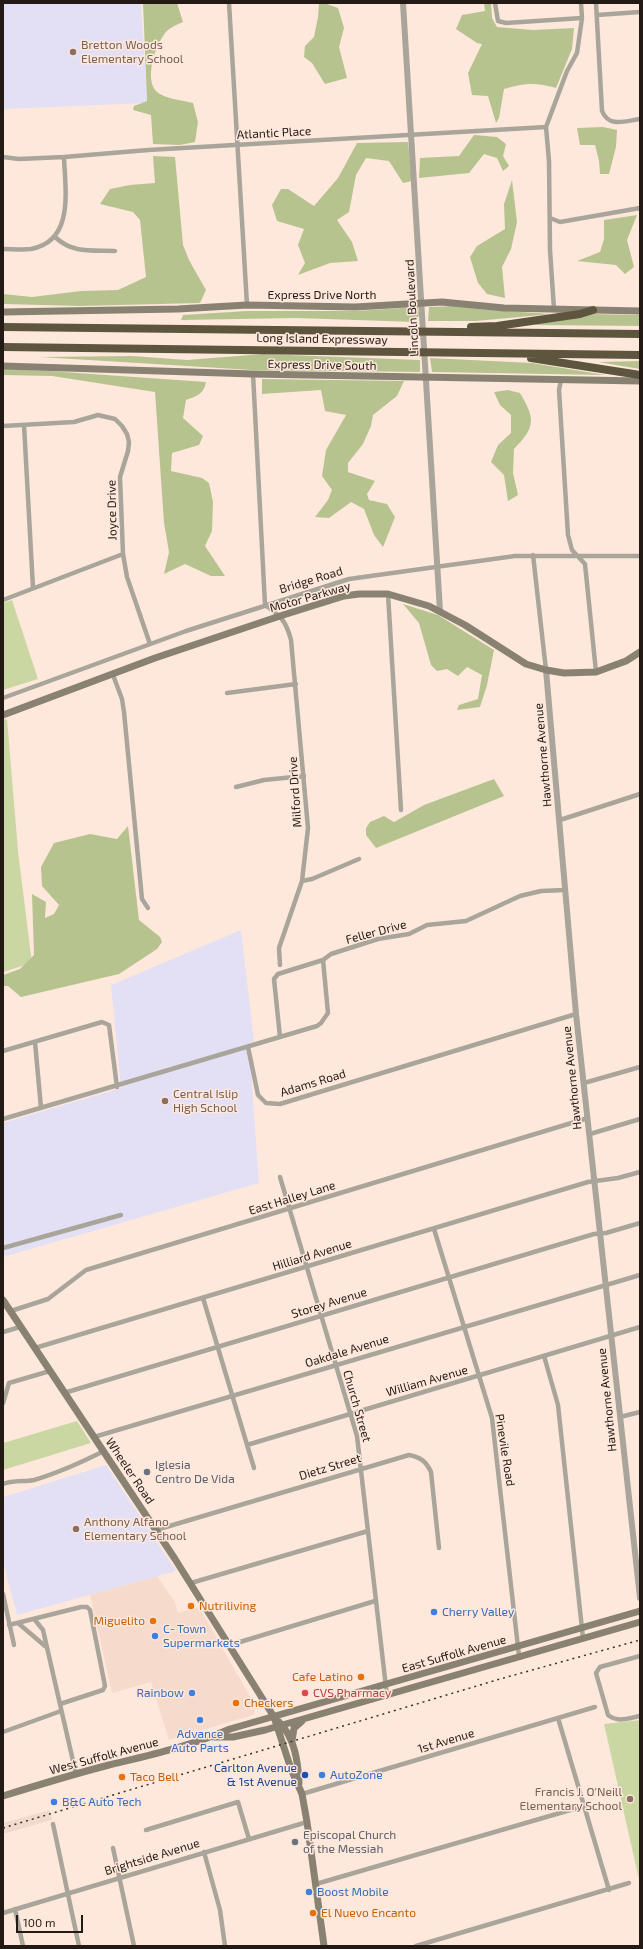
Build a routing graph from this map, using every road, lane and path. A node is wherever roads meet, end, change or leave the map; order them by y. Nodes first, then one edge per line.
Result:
1 (229, 3) edge
2 (403, 3) edge
3 (495, 3) edge
4 (581, 3) edge
5 (596, 3) edge
6 (640, 12) edge
7 (597, 14) junction
8 (582, 18) junction
9 (640, 119) edge
10 (546, 127) junction
11 (411, 135) junction
12 (238, 145) junction
13 (3, 157) edge
14 (64, 157) junction
15 (640, 208) edge
16 (550, 218) junction
17 (54, 237) junction
18 (3, 249) edge
19 (115, 251) dead end
20 (247, 305) junction
21 (423, 306) junction
22 (554, 309) junction
23 (593, 310) junction
24 (3, 312) edge
25 (640, 312) edge
26 (3, 327) edge
27 (404, 331) junction
28 (640, 334) edge
29 (3, 347) edge
30 (467, 352) junction
31 (640, 355) edge
32 (3, 366) edge
33 (253, 374) junction
34 (640, 375) edge
35 (427, 377) junction
36 (561, 380) junction
37 (640, 381) edge
38 (24, 425) junction
39 (3, 426) edge
40 (123, 554) junction
41 (533, 555) junction
42 (578, 555) junction
43 (640, 556) edge
44 (437, 566) junction
45 (33, 588) junction
46 (388, 594) junction
47 (3, 600) edge
48 (265, 605) junction
49 (440, 611) junction
50 (280, 616) junction
51 (150, 644) junction
52 (640, 652) edge
53 (546, 670) junction
54 (596, 672) junction
55 (113, 675) junction
56 (296, 684) junction
57 (227, 693) dead end
58 (3, 698) edge
59 (3, 715) edge
60 (304, 776) junction
61 (236, 787) dead end
62 (640, 794) edge
63 (401, 810) dead end
64 (560, 820) junction
65 (359, 859) dead end
66 (302, 881) junction
67 (565, 890) junction
68 (148, 908) dead end
69 (323, 960) junction
70 (280, 965) dead end
71 (576, 1014) junction
72 (280, 1037) junction
73 (35, 1042) junction
74 (248, 1047) junction
75 (3, 1051) edge
76 (640, 1067) edge
77 (584, 1083) junction
78 (117, 1087) junction
79 (41, 1108) junction
80 (588, 1118) junction
81 (3, 1119) edge
82 (640, 1119) edge
83 (590, 1134) junction
84 (640, 1172) edge
85 (280, 1176) dead end
86 (595, 1182) junction
87 (290, 1209) junction
88 (121, 1215) dead end
89 (640, 1223) edge
90 (434, 1229) junction
91 (600, 1234) junction
92 (3, 1248) edge
93 (307, 1267) junction
94 (640, 1275) edge
95 (449, 1277) junction
96 (606, 1285) junction
97 (204, 1298) junction
98 (3, 1300) edge
99 (11, 1311) junction
100 (322, 1315) junction
101 (463, 1326) junction
102 (20, 1327) junction
103 (640, 1327) edge
104 (3, 1332) edge
105 (612, 1336) junction
106 (218, 1347) junction
107 (35, 1348) junction
108 (544, 1356) junction
109 (336, 1365) junction
110 (50, 1371) junction
111 (478, 1376) junction
112 (64, 1393) junction
113 (232, 1396) junction
114 (3, 1403) edge
115 (640, 1412) edge
116 (351, 1414) junction
117 (620, 1417) junction
118 (94, 1437) junction
119 (247, 1445) junction
120 (104, 1451) junction
121 (254, 1468) dead end
122 (362, 1468) junction
123 (3, 1484) edge
124 (156, 1530) junction
125 (368, 1531) junction
126 (439, 1548) dead end
127 (191, 1583) junction
128 (3, 1594) edge
129 (640, 1598) edge
130 (375, 1601) junction
131 (640, 1612) edge
132 (35, 1620) junction
133 (640, 1622) edge
134 (18, 1623) junction
135 (9, 1625) junction
136 (581, 1628) junction
137 (582, 1638) junction
138 (14, 1645) dead end
139 (230, 1645) junction
140 (45, 1646) junction
141 (517, 1646) junction
142 (519, 1656) junction
143 (640, 1656) edge
144 (385, 1686) junction
145 (387, 1696) junction
146 (60, 1704) junction
147 (595, 1707) dead end
148 (61, 1711) junction
149 (640, 1716) edge
150 (274, 1717) junction
151 (305, 1718) junction
152 (558, 1718) junction
153 (279, 1726) junction
154 (3, 1732) edge
155 (211, 1737) junction
156 (292, 1743) junction
157 (76, 1774) junction
158 (299, 1785) junction
159 (302, 1794) junction
160 (3, 1796) edge
161 (584, 1806) junction
162 (308, 1822) junction
163 (53, 1824) dead end
164 (146, 1830) dead end
165 (248, 1839) junction
166 (113, 1848) dead end
167 (204, 1852) junction
168 (120, 1877) junction
169 (629, 1883) dead end
170 (316, 1884) junction
171 (609, 1890) junction
172 (68, 1893) junction
173 (15, 1909) junction
174 (3, 1913) edge
175 (23, 1946) edge
176 (79, 1946) edge
177 (134, 1946) edge
178 (225, 1946) edge
179 (324, 1946) edge
180 (416, 1946) edge

1 - 12 street
2 - 11 street, Lincoln Boulevard
3 - 8 street
4 - 8 street
5 - 7 street
6 - 7 street
7 - 9 street
8 - 10 street
10 - 11 street, Atlantic Place
10 - 16 street
11 - 12 street, Atlantic Place
11 - 21 street, Lincoln Boulevard
12 - 14 street, Atlantic Place
12 - 20 street
13 - 14 street, Atlantic Place
14 - 17 street
15 - 16 street
16 - 22 street
17 - 18 street
17 - 19 street
20 - 21 main road, Express Drive North
20 - 24 main road, Express Drive North
21 - 22 main road, Express Drive North
21 - 35 street, Lincoln Boulevard
22 - 23 main road, Express Drive North
23 - 25 main road, Express Drive North
23 - 27 highway
26 - 27 highway, Long Island Expressway
27 - 28 highway, Long Island Expressway
29 - 30 highway, Long Island Expressway
30 - 31 highway, Long Island Expressway
30 - 34 highway
32 - 33 main road, Express Drive South
33 - 35 main road, Express Drive South
33 - 48 street
35 - 36 main road, Express Drive South
35 - 44 street, Lincoln Boulevard
36 - 37 main road, Express Drive South
36 - 42 street
38 - 39 street, Joyce Drive
38 - 40 street, Joyce Drive
38 - 45 street
40 - 45 street
40 - 51 street, Joyce Drive
41 - 42 street, Bridge Road
41 - 44 street, Bridge Road
41 - 53 street, Hawthorne Avenue
42 - 43 street, Bridge Road
42 - 54 street
44 - 48 street, Bridge Road
44 - 49 street, Lincoln Boulevard
45 - 47 street
46 - 49 main road, Motor Parkway
46 - 50 main road, Motor Parkway
46 - 63 street
48 - 50 street
48 - 51 street, Bridge Road
49 - 53 main road, Motor Parkway
50 - 55 main road, Motor Parkway
50 - 56 street, Milford Drive
51 - 58 street, Bridge Road
52 - 54 main road, Motor Parkway
53 - 54 main road, Motor Parkway
53 - 64 street, Hawthorne Avenue
55 - 59 main road, Motor Parkway
55 - 68 street
56 - 57 street
56 - 60 street, Milford Drive
60 - 61 street
60 - 66 street, Milford Drive
62 - 64 street
64 - 67 street, Hawthorne Avenue
65 - 66 street
66 - 70 street, Milford Drive
67 - 69 street, Feller Drive
67 - 71 street, Hawthorne Avenue
69 - 72 street
69 - 72 street, Feller Drive
71 - 74 street, Adams Road
71 - 77 street, Hawthorne Avenue
72 - 74 street
73 - 75 street
73 - 78 street
73 - 79 street
74 - 78 street
76 - 77 street
77 - 80 street, Hawthorne Avenue
78 - 79 street
79 - 81 street
80 - 83 street, Hawthorne Avenue
80 - 87 street, East Halley Lane
82 - 83 street
83 - 86 street, Hawthorne Avenue
84 - 86 street, Hilliard Avenue
85 - 87 street, Church Street
86 - 90 street, Hilliard Avenue
86 - 91 street, Hawthorne Avenue
87 - 93 street, Church Street
87 - 99 street, East Halley Lane
88 - 92 street
89 - 91 street, Storey Avenue
90 - 93 street, Hilliard Avenue
90 - 95 street, Pinevile Road
91 - 95 street, Storey Avenue
91 - 96 street, Hawthorne Avenue
93 - 97 street, Hilliard Avenue
93 - 100 street, Church Street
94 - 96 street, Oakdale Avenue
95 - 100 street, Storey Avenue
95 - 101 street, Pinevile Road
96 - 101 street, Oakdale Avenue
96 - 105 street, Hawthorne Avenue
97 - 106 street
97 - 107 street, Hilliard Avenue
98 - 99 main road, Wheeler Road
99 - 102 main road, Wheeler Road
100 - 106 street, Storey Avenue
100 - 109 street, Church Street
101 - 109 street, Oakdale Avenue
101 - 111 street, Pinevile Road
102 - 104 street
102 - 107 main road, Wheeler Road
103 - 105 street, William Avenue
105 - 108 street, William Avenue
105 - 117 street, Hawthorne Avenue
106 - 112 street, Storey Avenue
106 - 113 street
107 - 110 main road, Wheeler Road
108 - 111 street, William Avenue
108 - 136 street
109 - 113 street, Oakdale Avenue
109 - 116 street, Church Street
110 - 112 main road, Wheeler Road
110 - 114 street
111 - 116 street, William Avenue
111 - 141 street, Pinevile Road
112 - 118 main road, Wheeler Road
113 - 118 street, Oakdale Avenue
113 - 119 street
115 - 117 street
116 - 119 street, William Avenue
116 - 122 street, Church Street
117 - 129 street, Hawthorne Avenue
118 - 120 main road, Wheeler Road
119 - 121 street
120 - 123 street
120 - 124 main road, Wheeler Road
122 - 124 street, Dietz Street
122 - 125 street, Church Street
122 - 126 street, Dietz Street
124 - 127 main road, Wheeler Road
125 - 127 street
125 - 130 street, Church Street
127 - 139 main road, Wheeler Road
128 - 135 street
130 - 139 street
130 - 144 street, Church Street
131 - 136 main road, East Suffolk Avenue
132 - 134 street
132 - 140 street
132 - 146 street
133 - 137 main road, East Suffolk Avenue
134 - 135 street
134 - 140 street
135 - 138 street
136 - 137 street
136 - 141 main road, East Suffolk Avenue
137 - 142 main road, East Suffolk Avenue
139 - 150 main road, Wheeler Road
140 - 146 street
141 - 142 street, Pinevile Road
141 - 144 main road, East Suffolk Avenue
142 - 145 main road, East Suffolk Avenue
143 - 149 street
144 - 145 street, Church Street
144 - 150 main road, East Suffolk Avenue
145 - 151 main road, East Suffolk Avenue
146 - 148 street
147 - 152 street, 1st Avenue
148 - 154 street
148 - 157 street
150 - 153 main road, Wheeler Road
150 - 155 main road, West Suffolk Avenue
151 - 153 main road, East Suffolk Avenue
151 - 156 main road
152 - 159 street, 1st Avenue
152 - 161 street
153 - 155 main road, West Suffolk Avenue
153 - 156 main road, Wheeler Road
153 - 158 main road, Wheeler Road
155 - 157 main road, West Suffolk Avenue
156 - 158 main road, Wheeler Road
157 - 160 main road, West Suffolk Avenue
158 - 159 main road
159 - 162 main road
161 - 170 street
161 - 171 street
162 - 165 street, Brightside Avenue
162 - 170 main road
163 - 172 street
164 - 165 street
165 - 167 street, Brightside Avenue
166 - 168 street
167 - 168 street, Brightside Avenue
167 - 178 street
168 - 172 street, Brightside Avenue
168 - 177 street
169 - 171 street
170 - 179 main road
171 - 180 street
172 - 173 street, Brightside Avenue
172 - 176 street
173 - 174 street, Brightside Avenue
173 - 175 street

